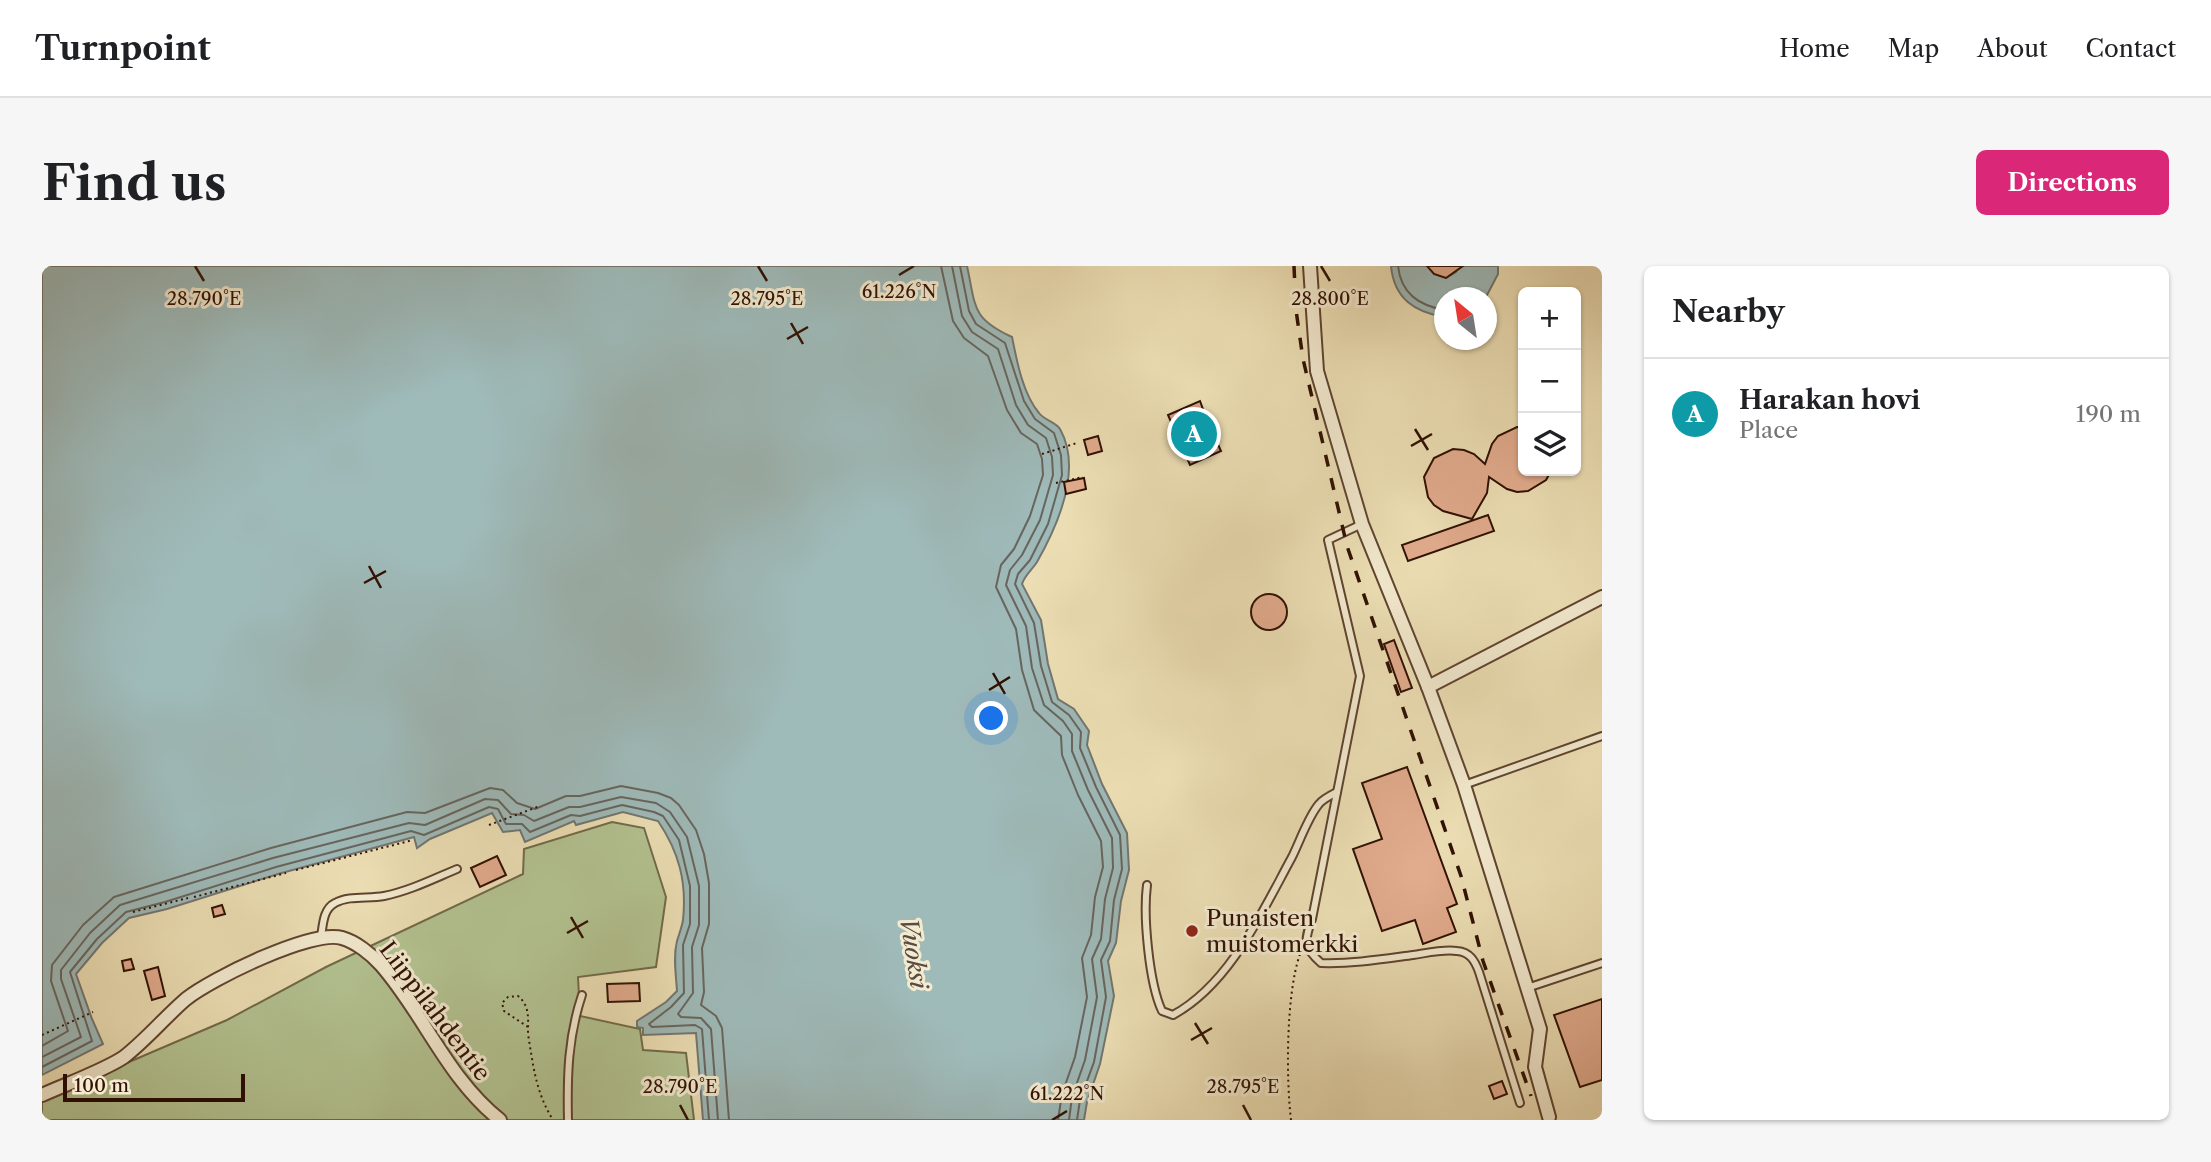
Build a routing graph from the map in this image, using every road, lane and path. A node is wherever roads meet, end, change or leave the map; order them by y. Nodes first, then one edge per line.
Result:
1 (1310, 266) edge
2 (1077, 443) dead end
3 (1042, 454) dead end
4 (1083, 477) dead end
5 (1056, 482) dead end
6 (1362, 524) junction
7 (1602, 597) edge
8 (1428, 687) junction
9 (1602, 736) edge
10 (1464, 785) junction
11 (1337, 792) junction
12 (540, 806) dead end
13 (489, 825) dead end
14 (413, 840) dead end
15 (457, 869) dead end
16 (296, 870) dead end
17 (286, 873) dead end
18 (1147, 885) dead end
19 (194, 897) dead end
20 (188, 898) dead end
21 (133, 912) dead end
22 (321, 937) junction
23 (1305, 938) junction
24 (1602, 963) edge
25 (1527, 988) junction
26 (582, 995) dead end
27 (93, 1012) dead end
28 (528, 1027) junction
29 (42, 1035) edge
30 (42, 1095) edge
31 (1520, 1103) dead end
32 (1549, 1117) dead end
33 (500, 1120) edge
34 (553, 1120) edge
35 (568, 1120) edge
36 (1291, 1120) edge

1 - 6 street
2 - 3 path
4 - 5 path
6 - 8 street
6 - 11 lane
7 - 8 street
8 - 10 street
9 - 10 lane
10 - 25 street
11 - 18 lane
11 - 23 lane
12 - 13 path
14 - 16 path
15 - 22 lane
17 - 19 path
20 - 21 path
22 - 30 street
22 - 33 street, Liippilahdentie
23 - 31 lane
23 - 36 path
24 - 25 lane
25 - 32 street
26 - 35 lane
27 - 29 path
28 - 28 path
28 - 34 path

